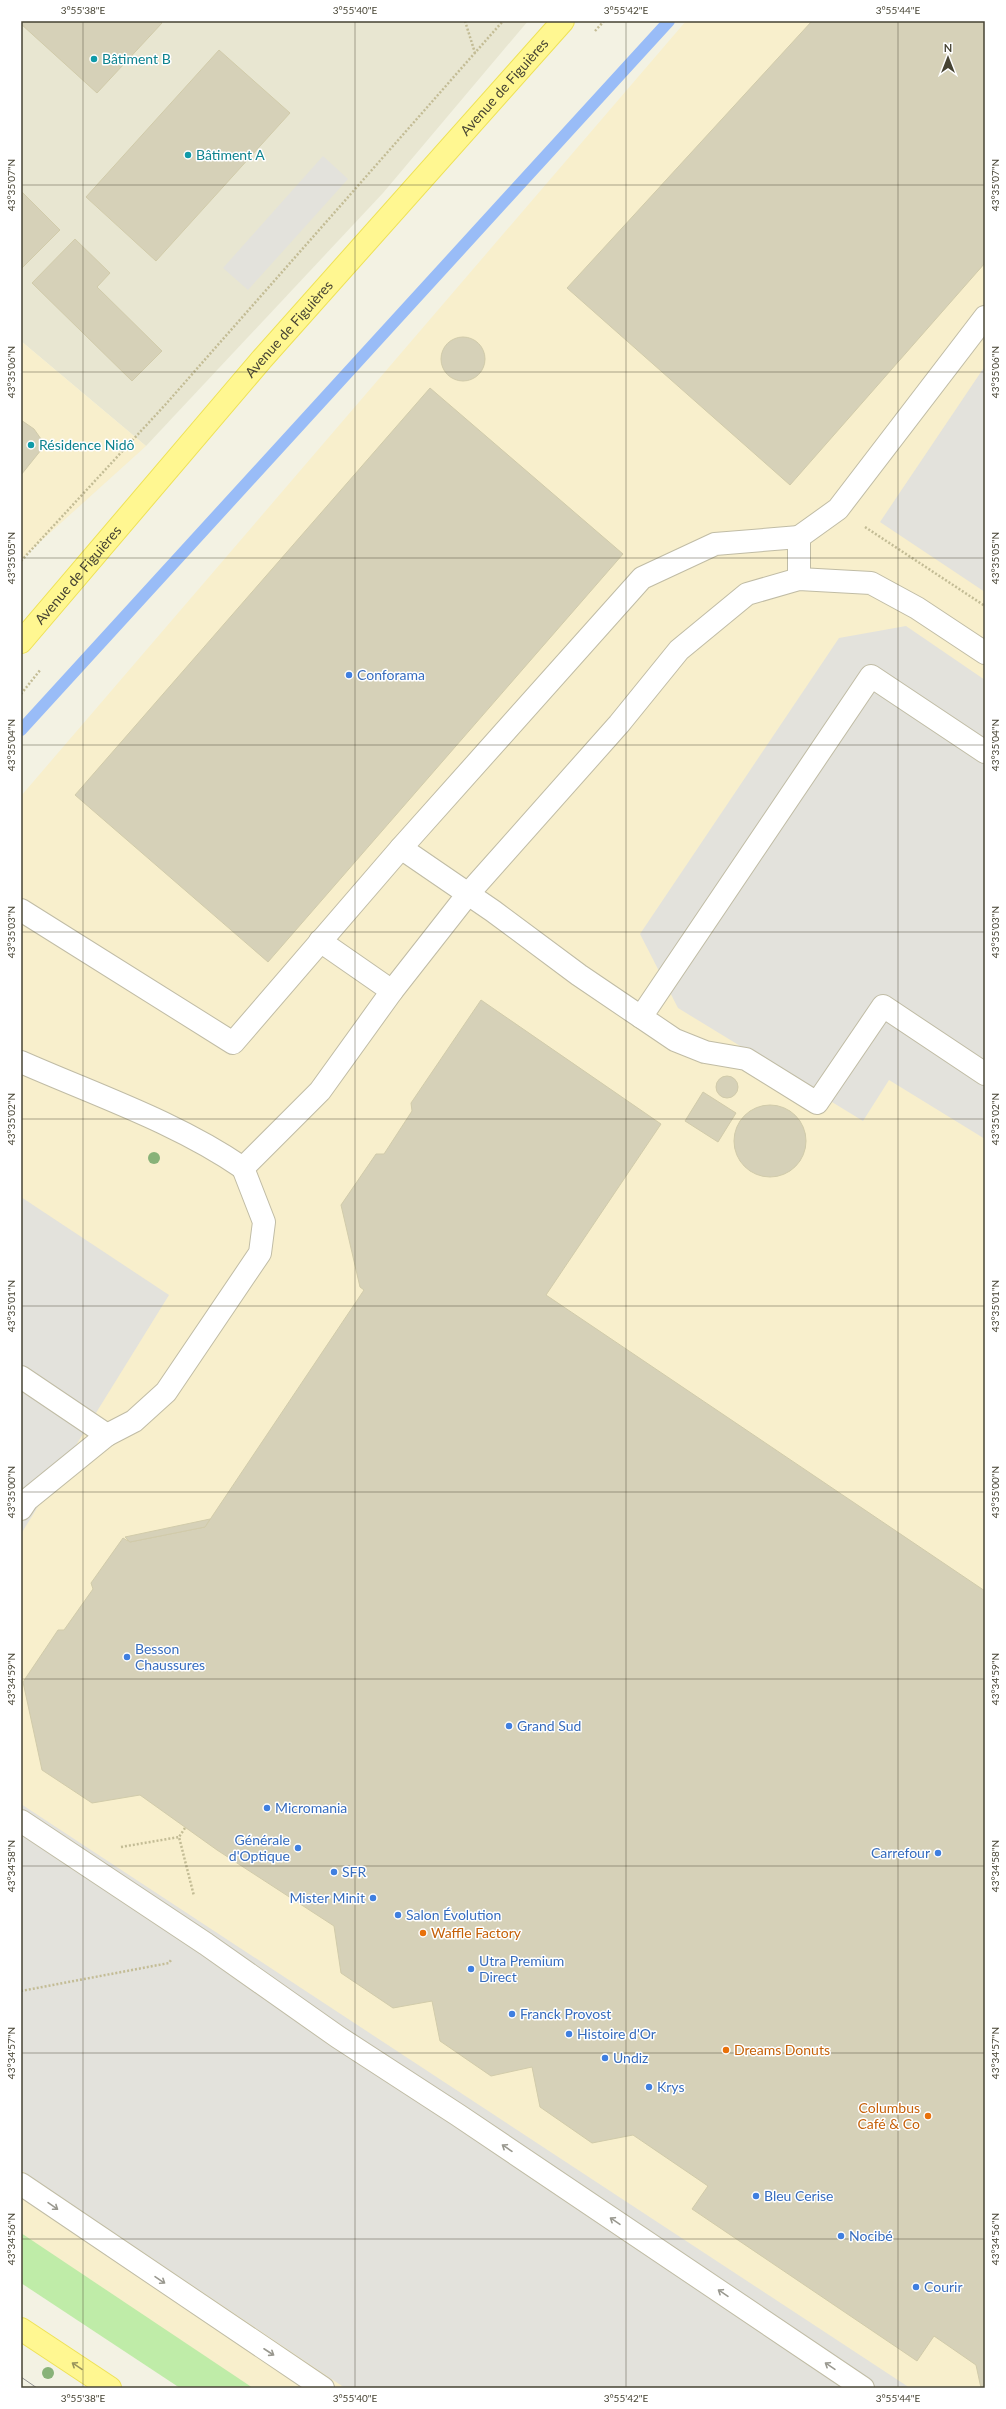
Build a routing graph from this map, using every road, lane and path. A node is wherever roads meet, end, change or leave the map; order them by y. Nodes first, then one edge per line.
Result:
1 (465, 21) edge
2 (503, 21) edge
3 (563, 21) edge
4 (475, 53) junction
5 (985, 317) edge
6 (838, 509) junction
7 (799, 537) junction
8 (21, 561) edge
9 (799, 579) junction
10 (985, 606) edge
11 (21, 642) edge
12 (985, 653) edge
13 (985, 752) edge
14 (401, 848) junction
15 (468, 894) junction
16 (21, 910) edge
17 (320, 941) junction
18 (392, 991) junction
19 (641, 1017) junction
20 (21, 1062) edge
21 (985, 1074) edge
22 (243, 1168) junction
23 (21, 1377) edge
24 (107, 1435) junction
25 (21, 1509) edge
26 (21, 1821) edge
27 (185, 1828) dead end
28 (179, 1837) junction
29 (72, 1856) junction
30 (189, 1934) junction
31 (21, 1991) edge
32 (21, 2184) edge
33 (21, 2329) edge
34 (110, 2388) edge
35 (323, 2388) edge
36 (863, 2388) edge

1 - 4 path
2 - 4 path
3 - 11 main road, Avenue de Figuières
4 - 8 path
5 - 6 street
6 - 7 street
6 - 10 path
7 - 9 street
7 - 14 street
9 - 12 street
9 - 15 street
13 - 19 street
14 - 15 street
14 - 17 street
15 - 18 street
15 - 19 street
16 - 17 street
17 - 18 street
18 - 22 street
19 - 21 street
20 - 22 street
22 - 24 street
23 - 24 street
24 - 25 street
26 - 29 street
27 - 28 path
28 - 29 path
28 - 30 path
29 - 30 street
30 - 31 path
36 -> 30 street
32 -> 35 street
34 -> 33 main road

